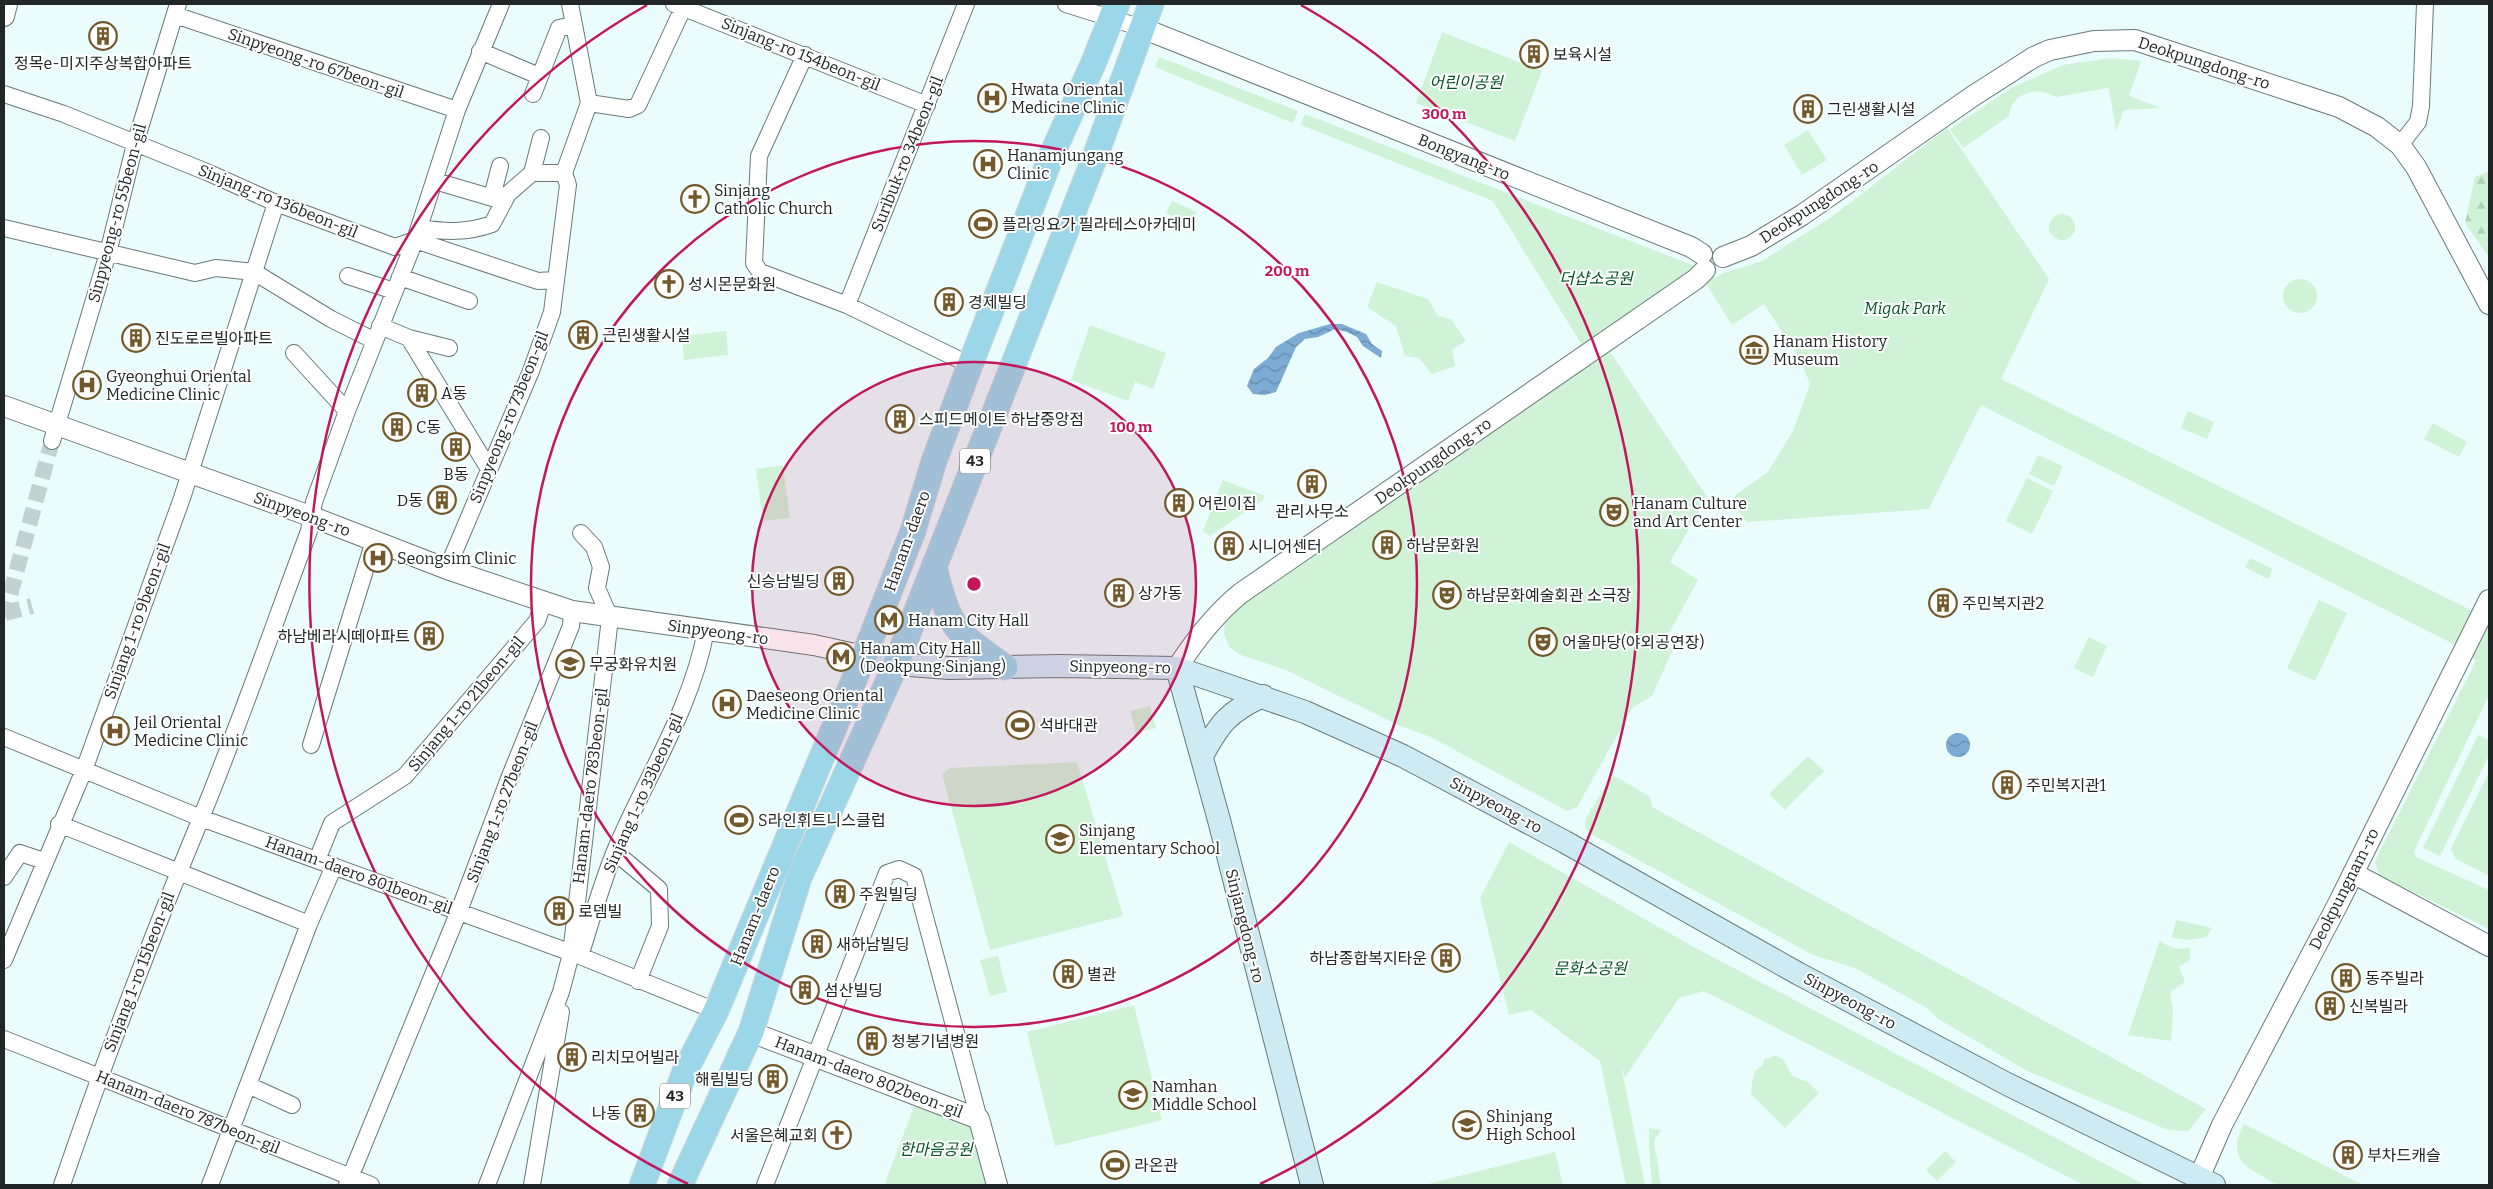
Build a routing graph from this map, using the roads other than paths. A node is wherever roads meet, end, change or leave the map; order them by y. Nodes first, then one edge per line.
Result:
1 (7, 4) edge
2 (500, 4) edge
3 (570, 4) edge
4 (966, 4) edge
5 (1066, 4) edge
6 (1151, 4) edge
7 (2425, 4) edge
8 (681, 5) edge
9 (176, 9) edge
10 (1114, 11) edge
11 (4, 16) edge
12 (573, 25) junction
13 (1142, 28) junction
14 (480, 51) junction
15 (805, 56) junction
16 (539, 76) junction
17 (4, 94) edge
18 (533, 94) dead end
19 (589, 103) junction
20 (927, 105) junction
21 (457, 110) junction
22 (541, 138) dead end
23 (136, 144) junction
24 (2400, 145) junction
25 (500, 166) dead end
26 (532, 173) junction
27 (564, 173) junction
28 (435, 181) junction
29 (503, 202) junction
30 (276, 203) junction
31 (4, 228) edge
32 (417, 234) junction
33 (108, 253) junction
34 (1723, 257) joint
35 (1704, 262) junction
36 (254, 272) junction
37 (348, 276) dead end
38 (555, 280) junction
39 (397, 284) junction
40 (469, 301) dead end
41 (2489, 304) edge
42 (847, 305) junction
43 (376, 333) junction
44 (409, 338) junction
45 (449, 348) dead end
46 (294, 353) dead end
47 (970, 365) junction
48 (4, 406) edge
49 (347, 411) junction
50 (54, 432) junction
51 (489, 469) junction
52 (190, 473) junction
53 (310, 516) junction
54 (581, 533) dead end
55 (374, 541) junction
56 (934, 566) junction
57 (447, 569) junction
58 (2489, 600) edge
59 (544, 601) junction
60 (572, 611) junction
61 (610, 618) junction
62 (706, 630) junction
63 (864, 656) junction
64 (896, 664) junction
65 (1005, 667) junction
66 (1177, 668) junction
67 (1264, 696) junction
68 (4, 737) edge
69 (311, 745) dead end
70 (1202, 756) junction
71 (84, 770) junction
72 (201, 818) junction
73 (59, 824) junction
74 (615, 852) junction
75 (317, 860) junction
76 (44, 861) junction
77 (334, 866) junction
78 (177, 872) junction
79 (2353, 874) junction
80 (4, 877) edge
81 (459, 912) junction
82 (309, 924) junction
83 (2489, 946) edge
84 (576, 955) junction
85 (4, 960) edge
86 (638, 981) junction
87 (561, 992) junction
88 (716, 1011) junction
89 (752, 1032) junction
90 (4, 1039) edge
91 (814, 1056) junction
92 (98, 1077) junction
93 (248, 1085) junction
94 (292, 1105) dead end
95 (979, 1119) junction
96 (232, 1130) junction
97 (349, 1181) edge
98 (2203, 1183) edge
99 (62, 1185) edge
100 (210, 1185) edge
101 (372, 1185) edge
102 (487, 1185) edge
103 (532, 1185) edge
104 (642, 1185) edge
105 (680, 1185) edge
106 (765, 1185) edge
107 (997, 1185) edge
108 (1312, 1185) edge

1 - 11 street
2 - 14 street
3 - 12 street
4 - 20 street, Suribuk-ro 34beon-gil
5 - 10 street
6 - 13 main road, Hanam-daero / 43
7 - 24 street
8 - 15 street, Sinjang-ro 154beon-gil
8 - 19 street
9 - 21 street, Sinpyeong-ro 67beon-gil
9 - 23 street, Sinpyeong-ro 55beon-gil
10 - 13 street
10 - 47 main road, Hanam-daero / 43
12 - 16 street
12 - 19 street
13 - 35 street, Bongyang-ro
13 - 56 main road, Hanam-daero / 43
14 - 16 street
14 - 21 street
15 - 20 street, Sinjang-ro 154beon-gil
15 - 42 street
16 - 18 street
17 - 23 street, Sinjang-ro 136beon-gil
19 - 27 street, Sinpyeong-ro 73beon-gil
20 - 42 street, Suribuk-ro 34beon-gil
21 - 28 street
22 - 26 street
23 - 30 street, Sinjang-ro 136beon-gil
23 - 33 street, Sinpyeong-ro 55beon-gil
24 - 34 street, Deokpungdong-ro
24 - 41 street, Deokpungdong-ro
25 - 29 street
26 - 27 street
26 - 29 street
27 - 38 street, Sinpyeong-ro 73beon-gil
28 - 29 street
28 - 32 street
29 - 32 street
30 - 32 street, Sinjang-ro 136beon-gil
30 - 36 street, Sinjang 1-ro 9beon-gil
31 - 33 street
32 - 38 street
32 - 39 street
33 - 36 street
33 - 50 street, Sinpyeong-ro 55beon-gil
34 - 35 street, Bongyang-ro
35 - 66 street, Deokpungdong-ro
36 - 43 street
36 - 52 street, Sinjang 1-ro 9beon-gil
37 - 39 street
38 - 51 street, Sinpyeong-ro 73beon-gil
39 - 40 street
39 - 43 street
42 - 47 street
43 - 44 street
43 - 49 street
44 - 45 street
44 - 51 street
46 - 49 street
47 - 63 main road, Hanam-daero / 43
48 - 50 street, Sinpyeong-ro
49 - 53 street
50 - 52 street, Sinpyeong-ro
51 - 57 street, Sinpyeong-ro 73beon-gil
52 - 53 street, Sinpyeong-ro
52 - 71 street, Sinjang 1-ro 9beon-gil
53 - 55 street, Sinpyeong-ro
53 - 72 street, Sinjang 1-ro 15beon-gil
54 - 61 street
55 - 57 street, Sinpyeong-ro
55 - 69 street
56 - 64 main road, Hanam-daero / 43
56 - 65 main road
57 - 59 street, Sinpyeong-ro
58 - 79 street, Deokpungnam-ro
59 - 60 street, Sinpyeong-ro
59 - 75 street, Sinjang 1-ro 21beon-gil
60 - 61 street, Sinpyeong-ro
60 - 81 street, Sinjang 1-ro 27beon-gil
61 - 62 street, Sinpyeong-ro
61 - 84 street, Hanam-daero 783beon-gil
62 - 63 street, Sinpyeong-ro
62 - 74 street, Sinjang 1-ro 33beon-gil
63 - 64 main road, Sinpyeong-ro
63 - 88 main road, Hanam-daero / 43
64 - 65 main road, Sinpyeong-ro
64 - 89 main road, Hanam-daero / 43
65 - 66 main road, Sinpyeong-ro
66 - 67 main road, Sinpyeong-ro
66 - 70 main road, Sinjangdong-ro
67 - 70 main road
67 - 98 main road, Sinpyeong-ro
68 - 71 street, Hanam-daero 801beon-gil
70 - 108 main road, Sinjangdong-ro
71 - 72 street, Hanam-daero 801beon-gil
71 - 73 street, Sinjang 1-ro 9beon-gil
72 - 75 street, Hanam-daero 801beon-gil
72 - 78 street, Sinjang 1-ro 15beon-gil
73 - 76 street, Sinjang 1-ro 9beon-gil
73 - 78 street
74 - 84 street, Sinjang 1-ro 33beon-gil
74 - 86 street
75 - 77 street, Hanam-daero 801beon-gil
76 - 80 street
76 - 85 street, Sinjang 1-ro 9beon-gil
77 - 81 street, Hanam-daero 801beon-gil
77 - 82 street
78 - 82 street, Sinjang 1-ro 15beon-gil
78 - 92 street, Sinjang 1-ro 15beon-gil
79 - 83 street
79 - 98 street, Deokpungnam-ro
81 - 84 street, Hanam-daero 801beon-gil
81 - 97 street, Sinjang 1-ro 27beon-gil
82 - 93 street
84 - 86 street, Hanam-daero 801beon-gil
84 - 87 street, Sinjang 1-ro 33beon-gil
86 - 88 street, Hanam-daero 801beon-gil
87 - 102 street, Sinjang 1-ro 33beon-gil
87 - 103 street
88 - 104 main road, Hanam-daero / 43
89 - 91 street, Hanam-daero 802beon-gil
89 - 105 main road, Hanam-daero / 43
90 - 92 street, Hanam-daero 787beon-gil
91 - 95 street, Hanam-daero 802beon-gil
91 - 95 street
91 - 106 street
92 - 96 street, Hanam-daero 787beon-gil
92 - 99 street, Sinjang 1-ro 15beon-gil
93 - 94 street
93 - 96 street
95 - 107 street, Hanam-daero 802beon-gil
96 - 97 street, Hanam-daero 787beon-gil
96 - 100 street
97 - 101 street, Hanam-daero 787beon-gil

